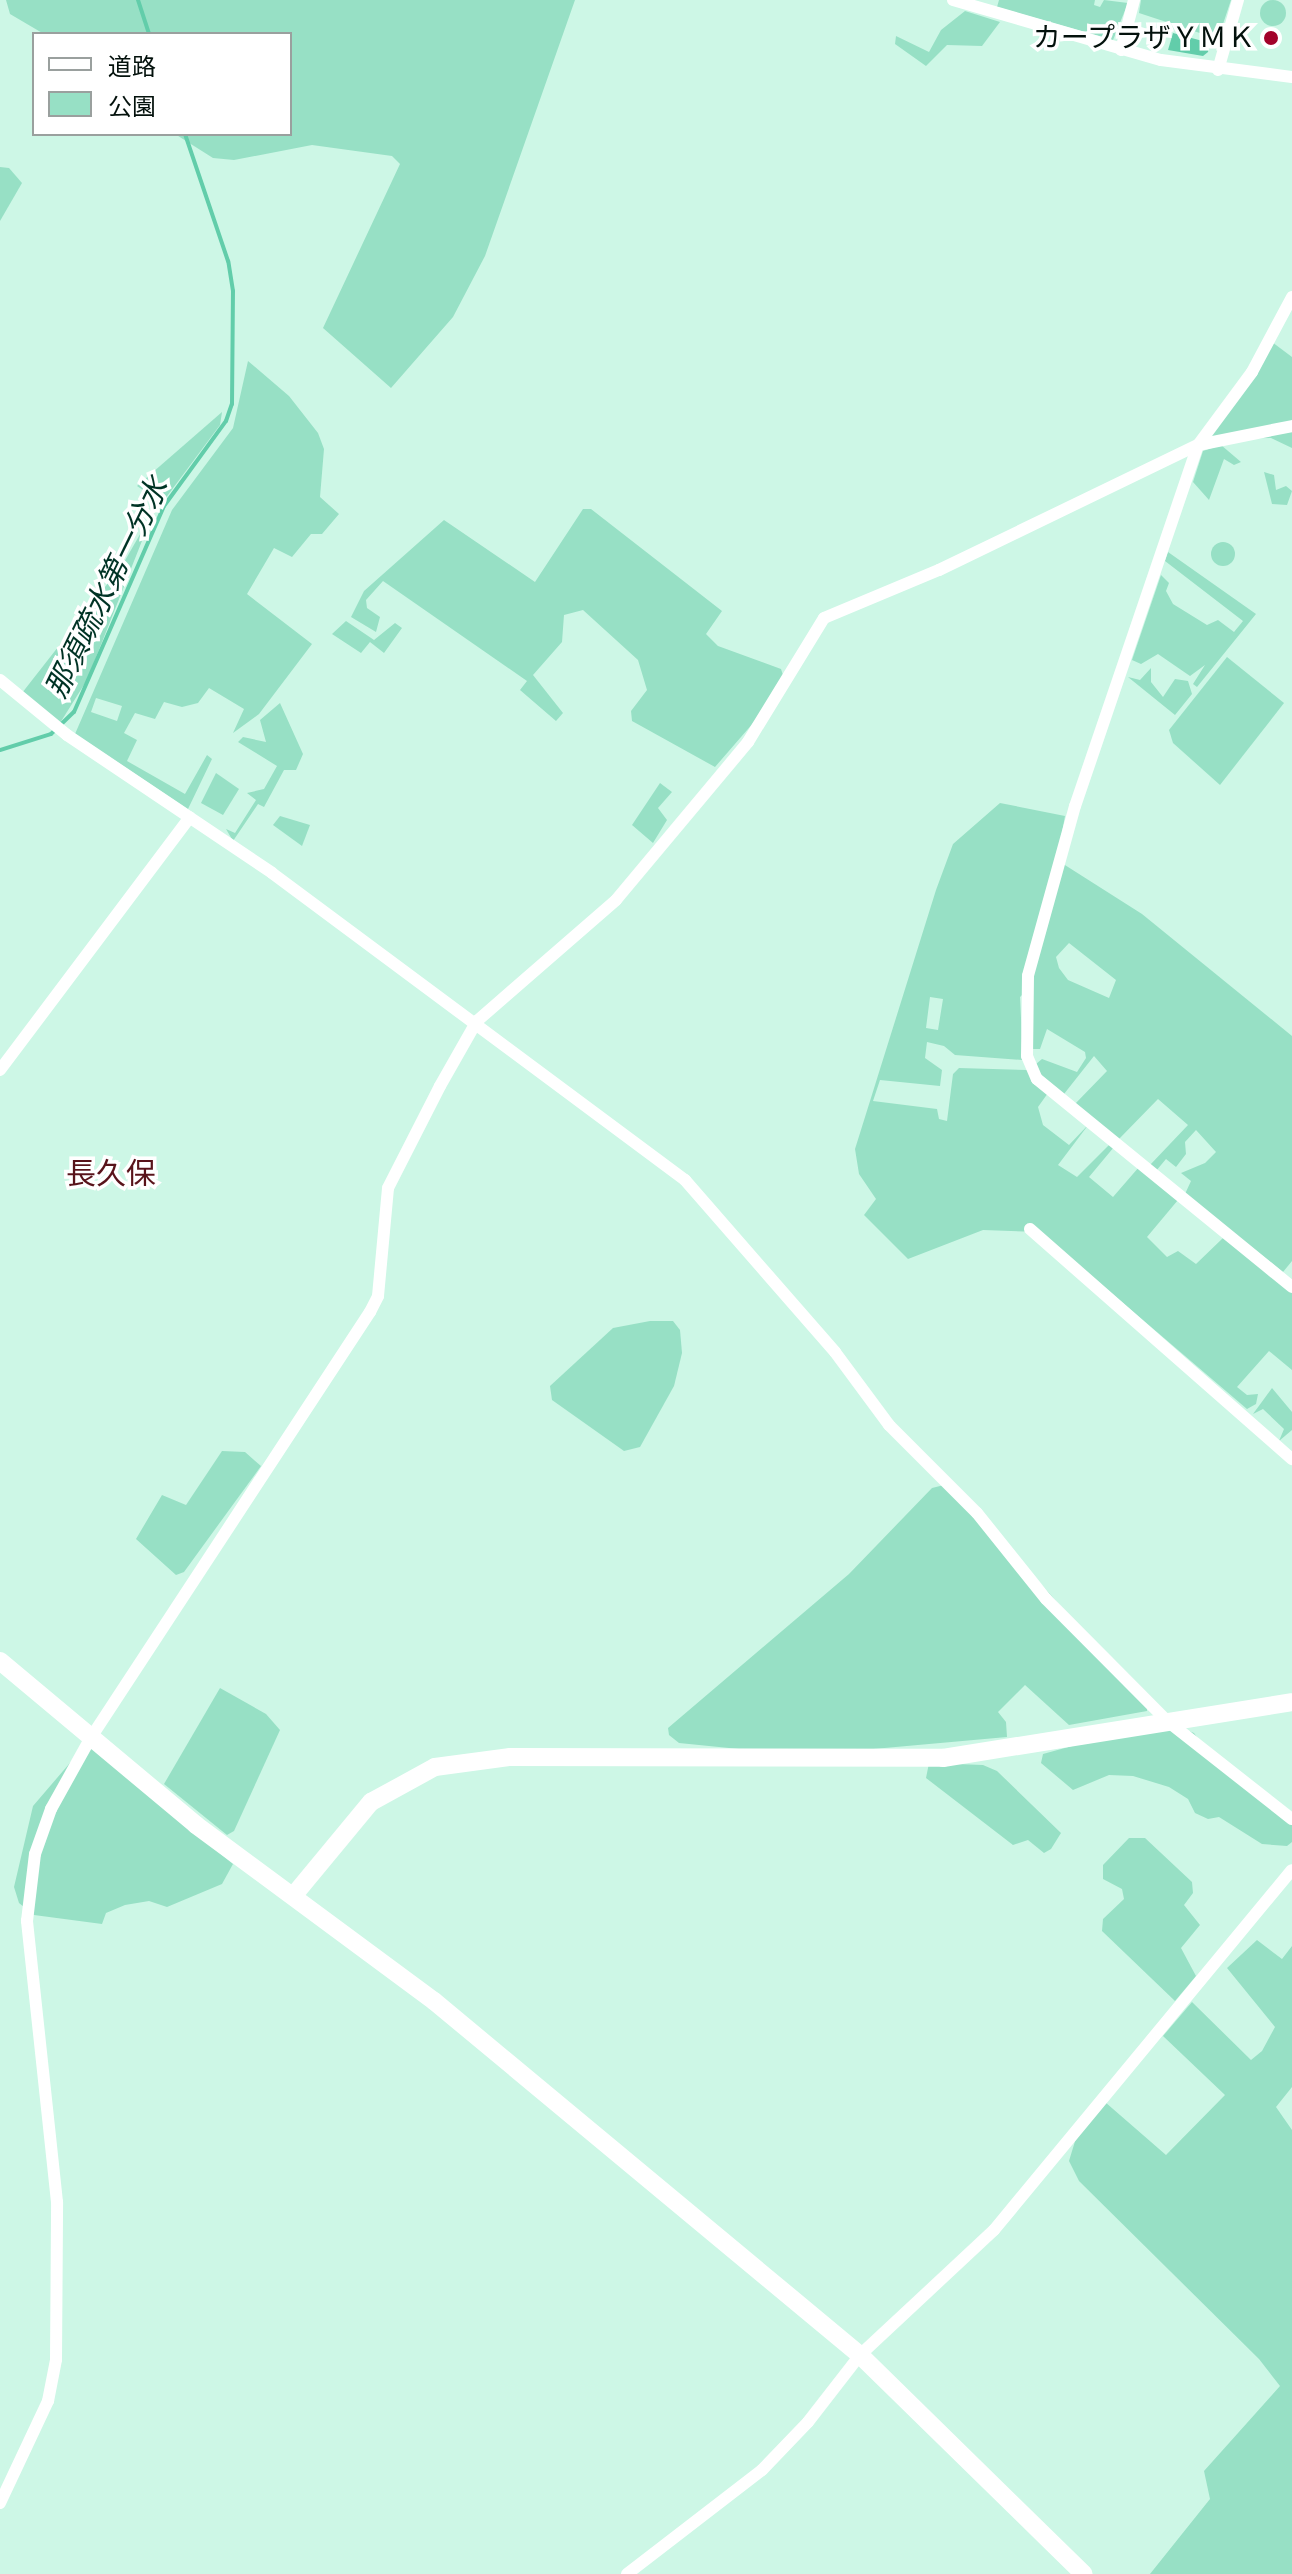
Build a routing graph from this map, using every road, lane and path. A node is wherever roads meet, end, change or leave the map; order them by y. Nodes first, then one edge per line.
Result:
1 (953, 0) edge
2 (1134, 0) edge
3 (1238, 0) edge
4 (992, 7) edge
5 (1121, 50) junction
6 (1218, 70) junction
7 (1292, 77) edge
8 (1292, 297) edge
9 (1292, 426) edge
10 (1198, 445) junction
11 (0, 680) edge
12 (190, 817) junction
13 (477, 1021) junction
14 (0, 1070) edge
15 (1030, 1229) dead end
16 (1292, 1287) edge
17 (1292, 1459) edge
18 (0, 1661) edge
19 (1292, 1702) edge
20 (1166, 1720) junction
21 (90, 1739) junction
22 (1292, 1819) edge
23 (1292, 1870) edge
24 (294, 1895) junction
25 (860, 2355) junction
26 (0, 2503) edge
27 (627, 2574) edge
28 (1084, 2574) edge

1 - 4 street
2 - 5 street
3 - 6 street
4 - 5 street
5 - 6 street
6 - 7 street
8 - 10 street
9 - 10 street
10 - 13 street
10 - 16 street
11 - 12 street
12 - 13 street
12 - 14 street
13 - 20 street
13 - 21 street
15 - 17 street
18 - 21 street
19 - 20 street
20 - 22 street
20 - 24 street
21 - 24 street
21 - 26 street
23 - 25 street
24 - 25 street
25 - 27 street
25 - 28 street

